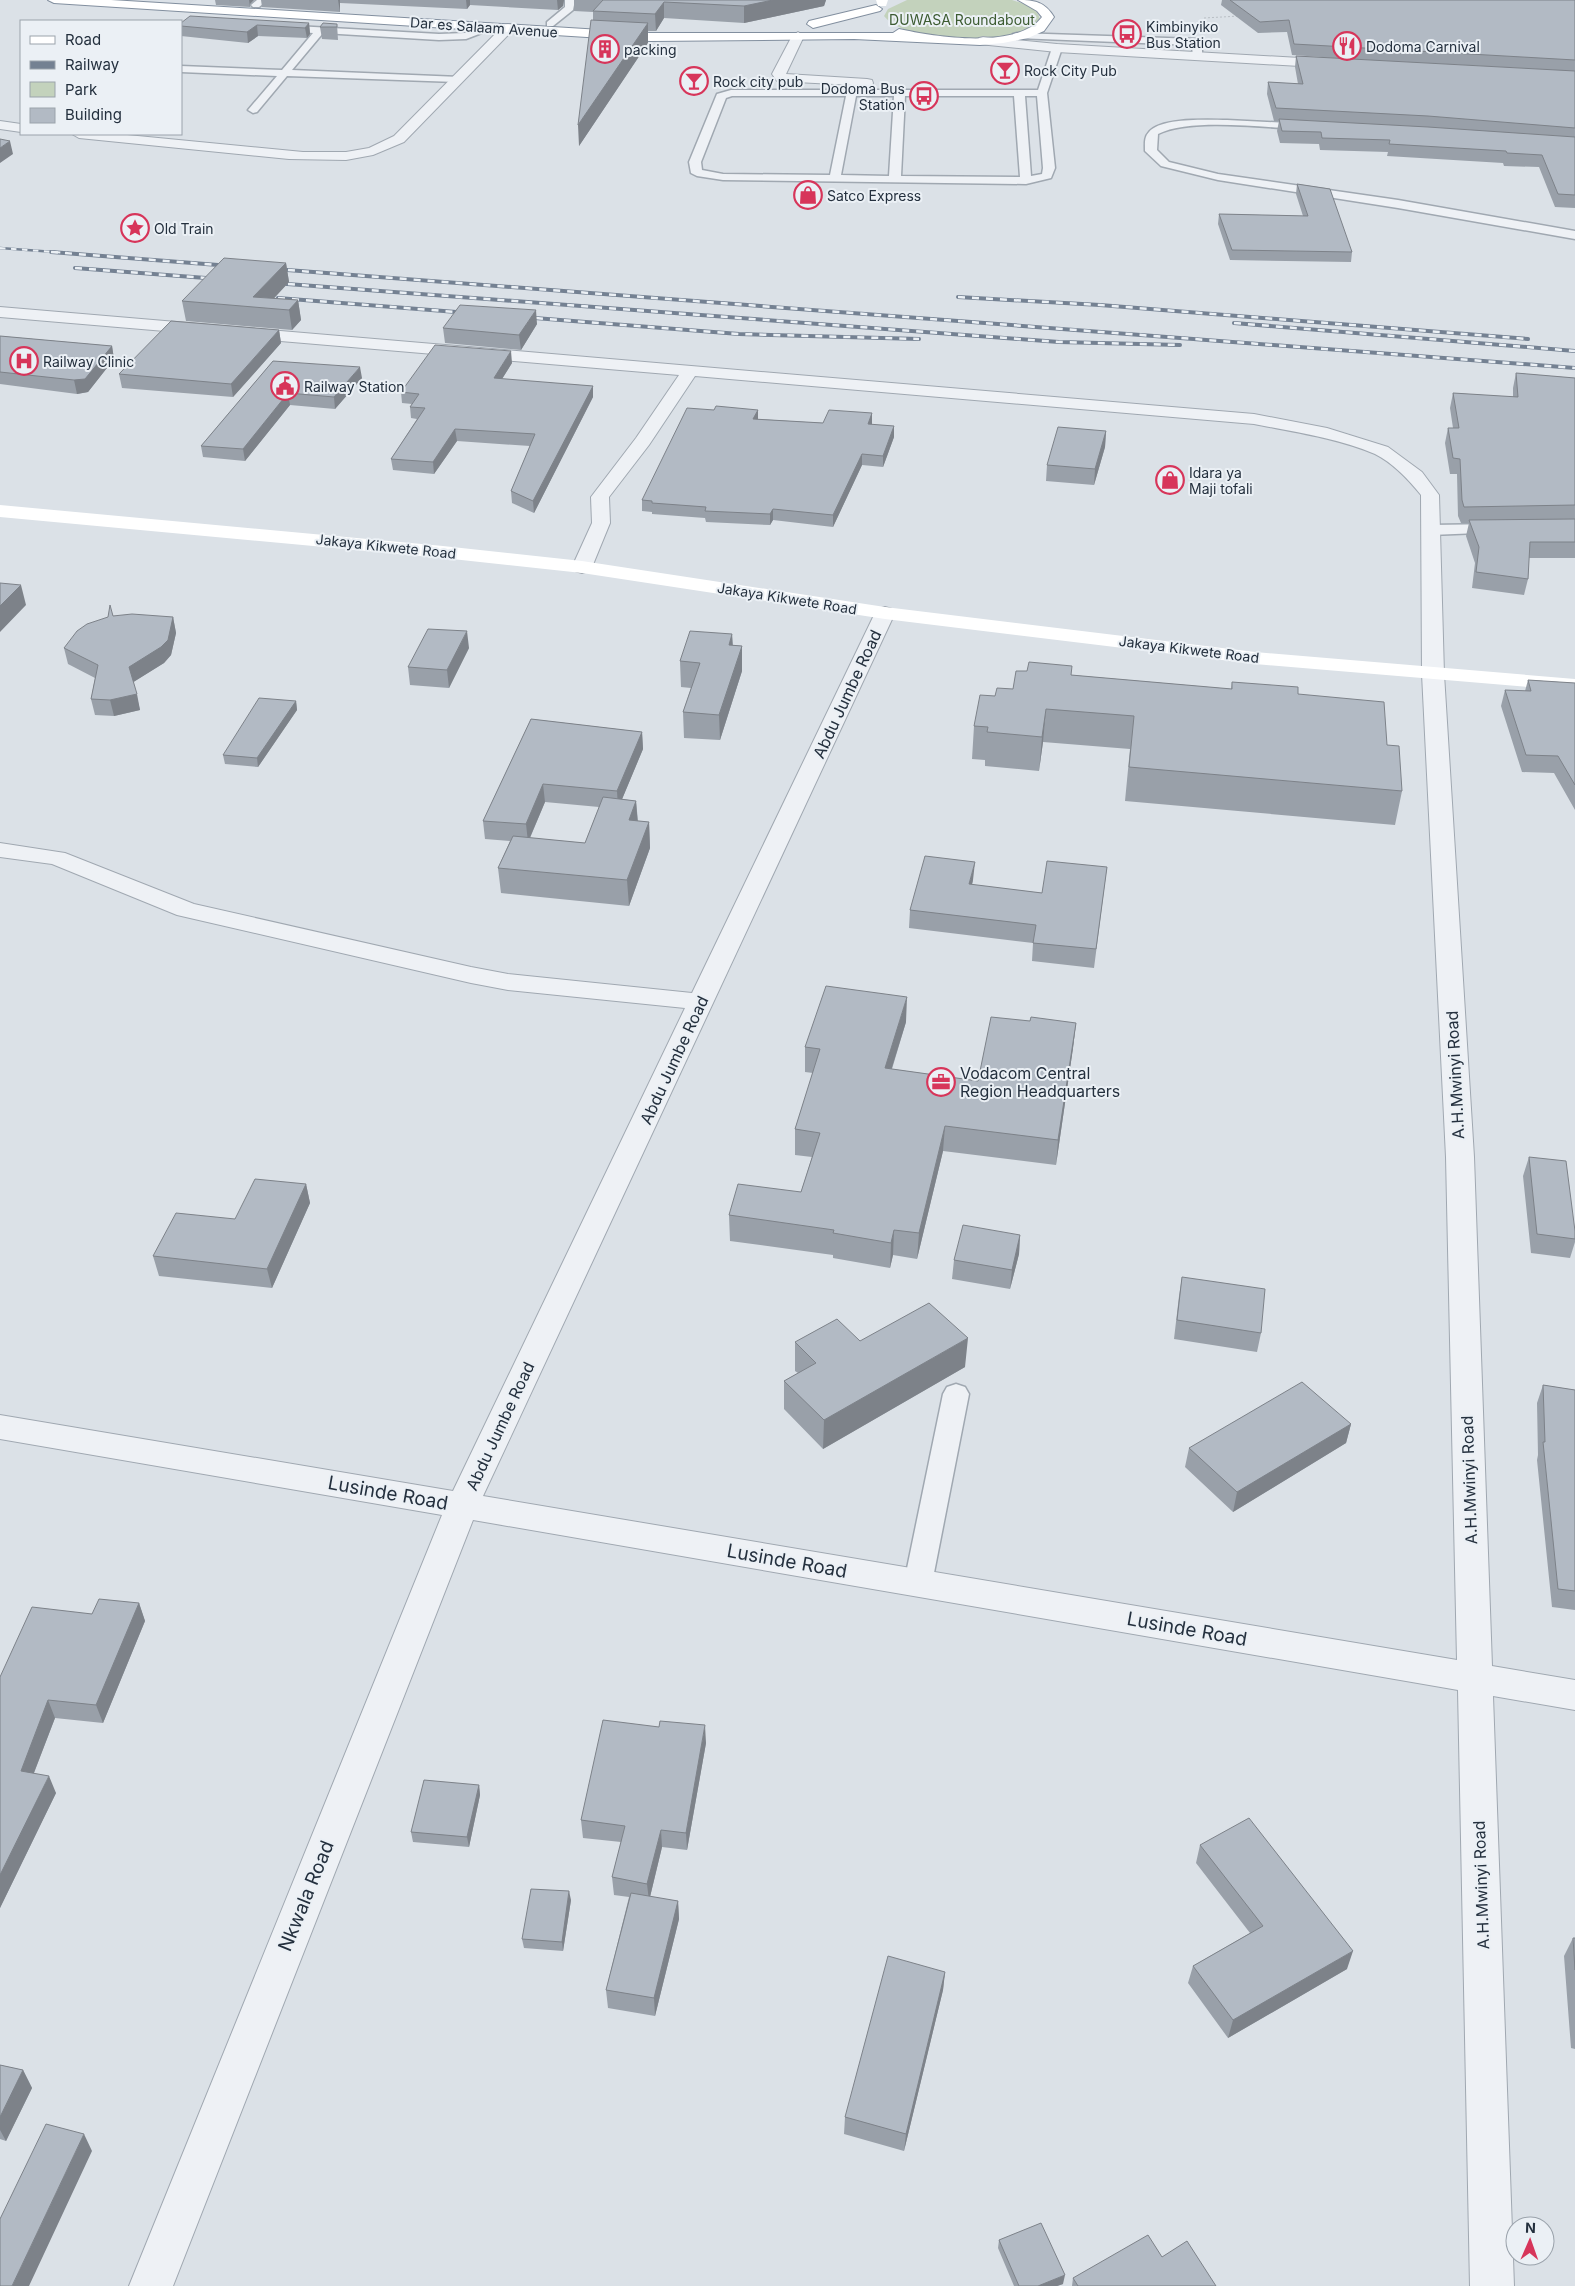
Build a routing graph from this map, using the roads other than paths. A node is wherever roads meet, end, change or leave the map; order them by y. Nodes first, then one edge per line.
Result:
1 (54, 0) edge
2 (175, 0) edge
3 (570, 0) edge
4 (1024, 0) edge
5 (260, 2) edge
6 (143, 3) edge
7 (882, 3) edge
8 (1039, 3) edge
9 (550, 24) junction
10 (490, 27) junction
11 (271, 28) edge
12 (508, 28) junction
13 (320, 31) junction
14 (1043, 32) junction
15 (798, 36) junction
16 (916, 37) junction
17 (983, 41) junction
18 (1057, 48) junction
19 (1197, 56) junction
20 (1346, 64) edge
21 (182, 69) edge
22 (284, 73) junction
23 (456, 79) junction
24 (868, 83) dead end
25 (852, 92) junction
26 (900, 92) junction
27 (1019, 93) junction
28 (1042, 93) junction
29 (253, 110) dead end
30 (0, 125) edge
31 (20, 128) edge
32 (1321, 128) edge
33 (89, 135) edge
34 (835, 178) junction
35 (895, 179) junction
36 (1026, 181) junction
37 (1575, 235) edge
38 (0, 312) edge
39 (690, 371) junction
40 (0, 511) edge
41 (1515, 529) edge
42 (1431, 530) junction
43 (582, 567) junction
44 (885, 613) junction
45 (1433, 674) junction
46 (1575, 685) edge
47 (0, 850) edge
48 (701, 1002) junction
49 (956, 1394) dead end
50 (0, 1427) edge
51 (462, 1506) junction
52 (918, 1583) junction
53 (1475, 1678) junction
54 (1575, 1695) edge
55 (150, 2286) edge
56 (1492, 2286) edge

1 - 6 main road, Dar es Salaam Avenue
2 - 5 main road, Dar es Salaam Avenue
3 - 9 lane
4 - 8 main road
5 - 9 main road, Dar es Salaam Avenue
6 - 10 main road, Dar es Salaam Avenue
7 - 9 main road, Dar es Salaam Avenue
7 - 16 main road
8 - 14 main road
10 - 12 main road, Dar es Salaam Avenue
10 - 13 lane
11 - 13 lane
12 - 15 main road, Dar es Salaam Avenue
12 - 23 street
13 - 22 lane
14 - 17 main road
14 - 18 street
14 - 19 lane
15 - 16 main road, Dar es Salaam Avenue
15 - 24 street
16 - 17 main road
17 - 18 street
18 - 19 street
18 - 28 lane
19 - 20 street
21 - 22 lane
22 - 23 lane
22 - 29 lane
23 - 33 street
25 - 26 lane
25 - 34 lane
25 - 34 lane
26 - 27 lane
26 - 35 lane
27 - 28 lane
27 - 36 lane
28 - 36 lane
30 - 31 street
32 - 37 lane
34 - 35 lane
35 - 36 lane
38 - 39 street, A.H.Mwinyi Road
39 - 42 street, A.H.Mwinyi Road
39 - 43 street
40 - 43 main road, Jakaya Kikwete Road
41 - 42 lane
42 - 45 street, A.H.Mwinyi Road
43 - 44 main road, Jakaya Kikwete Road
44 - 45 main road, Jakaya Kikwete Road
44 - 48 street, Abdu Jumbe Road
45 - 46 main road, Jakaya Kikwete Road
45 - 53 street, A.H.Mwinyi Road
47 - 48 street
48 - 51 street, Abdu Jumbe Road
49 - 52 lane
50 - 51 street, Lusinde Road
51 - 52 street, Lusinde Road
51 - 55 street, Nkwala Road
52 - 53 street, Lusinde Road
53 - 54 street, Lusinde Road
53 - 56 street, A.H.Mwinyi Road

